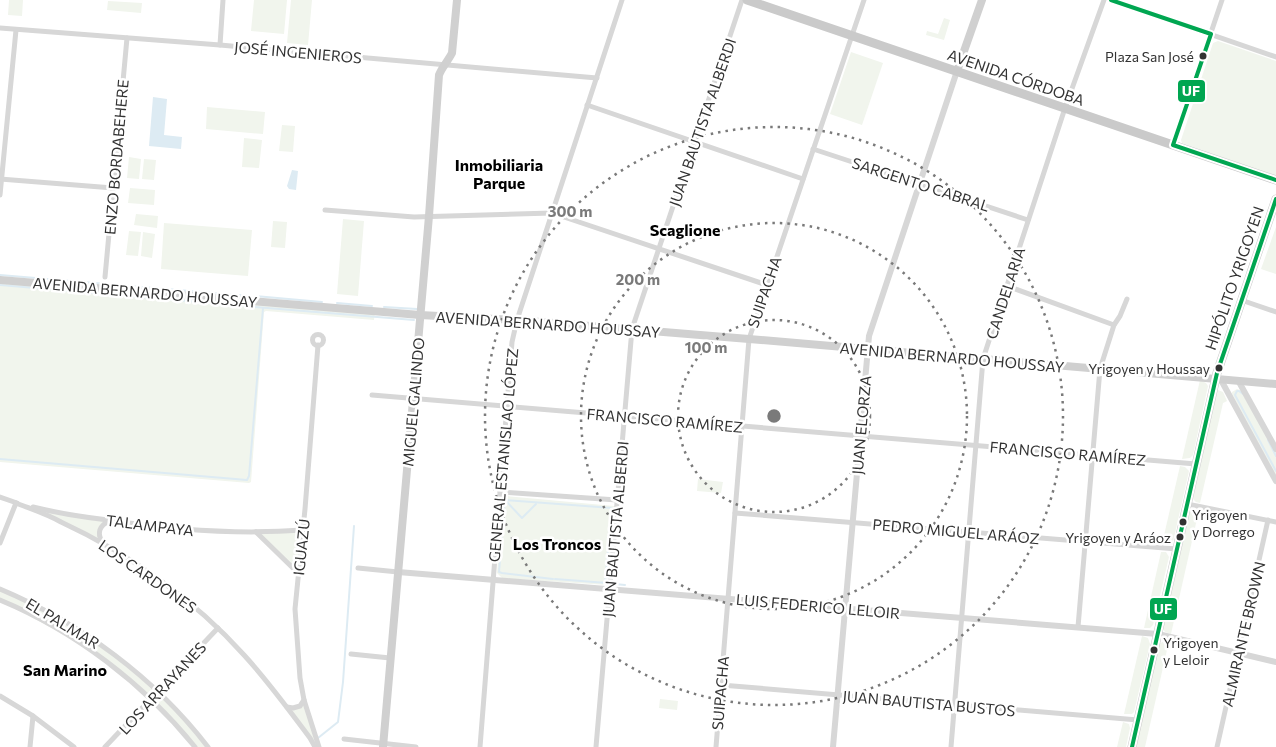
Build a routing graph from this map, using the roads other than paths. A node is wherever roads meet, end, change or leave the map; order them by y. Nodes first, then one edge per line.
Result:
1 (223, 0) edge
2 (457, 0) edge
3 (622, 0) edge
4 (742, 0) edge
5 (747, 0) edge
6 (864, 0) edge
7 (982, 0) edge
8 (1104, 0) edge
9 (1111, 0) edge
10 (1222, 0) edge
11 (0, 28) edge
12 (16, 30) junction
13 (1211, 34) junction
14 (852, 36) junction
15 (126, 38) junction
16 (220, 45) junction
17 (1276, 57) edge
18 (445, 64) junction
19 (957, 71) junction
20 (597, 78) junction
21 (587, 105) junction
22 (1065, 108) junction
23 (695, 142) junction
24 (1173, 145) junction
25 (813, 149) junction
26 (1, 179) edge
27 (803, 179) junction
28 (1276, 180) edge
29 (920, 184) junction
30 (113, 188) junction
31 (0, 195) edge
32 (1276, 198) edge
33 (325, 210) dead end
34 (552, 213) junction
35 (429, 216) junction
36 (1028, 220) junction
37 (659, 249) junction
38 (105, 277) dead end
39 (0, 280) edge
40 (767, 285) junction
41 (1006, 286) junction
42 (1127, 299) dead end
43 (1241, 300) junction
44 (1276, 312) edge
45 (420, 315) junction
46 (517, 320) junction
47 (1114, 325) junction
48 (632, 330) junction
49 (749, 339) junction
50 (318, 346) dead end
51 (868, 350) junction
52 (983, 359) junction
53 (1100, 369) junction
54 (1218, 380) junction
55 (1239, 382) junction
56 (1276, 384) edge
57 (372, 395) dead end
58 (413, 399) junction
59 (507, 407) junction
60 (624, 416) junction
61 (742, 426) junction
62 (860, 436) junction
63 (976, 446) junction
64 (1276, 449) edge
65 (1093, 456) junction
66 (1196, 464) junction
67 (1276, 481) edge
68 (500, 492) junction
69 (0, 497) edge
70 (617, 500) junction
71 (16, 503) junction
72 (1187, 504) junction
73 (734, 513) junction
74 (1268, 520) junction
75 (110, 521) junction
76 (1276, 522) edge
77 (853, 523) junction
78 (302, 530) junction
79 (256, 532) junction
80 (969, 532) junction
81 (1085, 542) junction
82 (0, 543) edge
83 (103, 543) junction
84 (1177, 549) junction
85 (358, 568) dead end
86 (398, 572) junction
87 (298, 573) junction
88 (493, 580) junction
89 (0, 589) edge
90 (610, 589) junction
91 (728, 599) junction
92 (0, 600) edge
93 (845, 608) junction
94 (962, 618) junction
95 (1078, 627) junction
96 (218, 628) junction
97 (1158, 634) junction
98 (1238, 653) junction
99 (351, 654) dead end
100 (390, 658) junction
101 (1276, 662) edge
102 (721, 685) junction
103 (158, 692) junction
104 (838, 695) junction
105 (0, 696) edge
106 (150, 699) junction
107 (304, 700) junction
108 (954, 705) junction
109 (287, 707) junction
110 (33, 716) junction
111 (1138, 720) junction
112 (344, 739) dead end
113 (383, 746) edge
114 (30, 747) edge
115 (74, 747) edge
116 (105, 747) edge
117 (195, 747) edge
118 (208, 747) edge
119 (315, 747) edge
120 (319, 747) edge
121 (416, 747) edge
122 (480, 747) edge
123 (596, 747) edge
124 (716, 747) edge
125 (833, 747) edge
126 (951, 747) edge
127 (1132, 747) edge
128 (1217, 747) edge

1 - 16 street
2 - 18 main road, MIGUEL GALINDO
3 - 20 street, GENERAL ESTANISLAO LÓPEZ
4 - 23 street, JUAN BAUTISTA ALBERDI
5 - 14 main road, AVENIDA CÓRDOBA
6 - 14 street, SUIPACHA
7 - 19 main road, JUAN ELORZA
8 - 22 street, CANDELARIA
9 - 13 street
10 - 13 street
11 - 12 street, JOSÉ INGENIEROS
12 - 15 street, JOSÉ INGENIEROS
12 - 26 street
13 - 17 street
13 - 24 street
14 - 19 main road, AVENIDA CÓRDOBA
14 - 25 street, SUIPACHA
15 - 16 street, JOSÉ INGENIEROS
15 - 30 street, ENZO BORDABEHERE
16 - 18 street, JOSÉ INGENIEROS
18 - 20 street, JOSÉ INGENIEROS
18 - 35 main road, MIGUEL GALINDO
19 - 22 main road, AVENIDA CÓRDOBA
19 - 29 street, JUAN ELORZA
20 - 21 street, GENERAL ESTANISLAO LÓPEZ
21 - 23 street
21 - 34 street, GENERAL ESTANISLAO LÓPEZ
22 - 24 main road, AVENIDA CÓRDOBA
22 - 36 street, CANDELARIA
23 - 27 street
23 - 37 street, JUAN BAUTISTA ALBERDI
24 - 28 main road, AVENIDA CÓRDOBA
25 - 27 street, SUIPACHA
25 - 29 street, SARGENTO CABRAL
26 - 30 street
26 - 31 street
27 - 40 street, SUIPACHA
29 - 36 street, SARGENTO CABRAL
29 - 51 street, JUAN ELORZA
30 - 38 street, ENZO BORDABEHERE
32 - 43 main road, HIPÓLITO YRIGOYEN
33 - 35 street
34 - 35 street
34 - 37 street
34 - 46 street, GENERAL ESTANISLAO LÓPEZ
35 - 45 main road, MIGUEL GALINDO
36 - 41 street, CANDELARIA
37 - 40 street
37 - 48 street, JUAN BAUTISTA ALBERDI
39 - 45 main road, AVENIDA BERNARDO HOUSSAY
40 - 49 street, SUIPACHA
41 - 47 street
41 - 52 street, CANDELARIA
42 - 47 street
43 - 44 street
43 - 54 main road, HIPÓLITO YRIGOYEN
45 - 46 main road, AVENIDA BERNARDO HOUSSAY
45 - 58 main road, MIGUEL GALINDO
46 - 48 main road, AVENIDA BERNARDO HOUSSAY
46 - 59 street, GENERAL ESTANISLAO LÓPEZ
47 - 53 street
48 - 49 main road, AVENIDA BERNARDO HOUSSAY
48 - 60 street, JUAN BAUTISTA ALBERDI
49 - 51 main road, AVENIDA BERNARDO HOUSSAY
49 - 61 street, SUIPACHA
50 - 78 street, IGUAZÚ
51 - 52 main road, AVENIDA BERNARDO HOUSSAY
51 - 62 street, JUAN ELORZA
52 - 53 main road, AVENIDA BERNARDO HOUSSAY
52 - 63 street, CANDELARIA
53 - 54 main road, AVENIDA BERNARDO HOUSSAY
53 - 65 street
54 - 55 main road, AVENIDA BERNARDO HOUSSAY
54 - 66 main road, HIPÓLITO YRIGOYEN
54 - 67 street
55 - 56 main road, AVENIDA BERNARDO HOUSSAY
55 - 64 street
57 - 58 street, FRANCISCO RAMÍREZ
58 - 59 street, FRANCISCO RAMÍREZ
58 - 86 main road, MIGUEL GALINDO
59 - 60 street, FRANCISCO RAMÍREZ
59 - 68 street, GENERAL ESTANISLAO LÓPEZ
60 - 61 street, FRANCISCO RAMÍREZ
60 - 70 street, JUAN BAUTISTA ALBERDI
61 - 62 street, FRANCISCO RAMÍREZ
61 - 73 street, SUIPACHA
62 - 63 street, FRANCISCO RAMÍREZ
62 - 77 street, JUAN ELORZA
63 - 65 street, FRANCISCO RAMÍREZ
63 - 80 street, CANDELARIA
65 - 66 street, FRANCISCO RAMÍREZ
65 - 81 street
66 - 72 main road, HIPÓLITO YRIGOYEN
68 - 70 street
68 - 88 street, GENERAL ESTANISLAO LÓPEZ
69 - 71 street, TALAMPAYA
70 - 90 street, JUAN BAUTISTA ALBERDI
71 - 75 street, TALAMPAYA
71 - 82 street
71 - 83 street, LOS CARDONES
72 - 74 street
72 - 84 main road, HIPÓLITO YRIGOYEN
73 - 77 street, PEDRO MIGUEL ARÁOZ
73 - 91 street, SUIPACHA
74 - 76 street
74 - 98 street, ALMIRANTE BROWN
75 - 79 street, TALAMPAYA
75 - 83 street
77 - 80 street, PEDRO MIGUEL ARÁOZ
77 - 93 street, JUAN ELORZA
78 - 79 street, TALAMPAYA
78 - 87 street, IGUAZÚ
79 - 87 street
80 - 81 street, PEDRO MIGUEL ARÁOZ
80 - 94 street, CANDELARIA
81 - 84 street, PEDRO MIGUEL ARÁOZ
81 - 95 street
83 - 96 street, LOS CARDONES
84 - 97 main road, HIPÓLITO YRIGOYEN
85 - 86 street, LUIS FEDERICO LELOIR
86 - 88 street, LUIS FEDERICO LELOIR
86 - 100 main road, MIGUEL GALINDO
87 - 107 street, IGUAZÚ
88 - 90 street, LUIS FEDERICO LELOIR
88 - 122 street, GENERAL ESTANISLAO LÓPEZ
89 - 103 street, EL PALMAR
90 - 91 street, LUIS FEDERICO LELOIR
90 - 123 street, JUAN BAUTISTA ALBERDI
91 - 93 street, LUIS FEDERICO LELOIR
91 - 102 street, SUIPACHA
92 - 106 street, EL PALMAR
93 - 94 street, LUIS FEDERICO LELOIR
93 - 104 street, JUAN ELORZA
94 - 95 street, LUIS FEDERICO LELOIR
94 - 108 street, CANDELARIA
95 - 97 street, LUIS FEDERICO LELOIR
96 - 103 street, LOS ARRAYANES
96 - 109 street, LOS CARDONES
97 - 98 street, LUIS FEDERICO LELOIR
97 - 111 main road, HIPÓLITO YRIGOYEN
98 - 101 street, LUIS FEDERICO LELOIR
98 - 128 street, ALMIRANTE BROWN
99 - 100 street
100 - 113 main road, MIGUEL GALINDO
102 - 104 street, JUAN BAUTISTA BUSTOS
102 - 124 street, SUIPACHA
103 - 106 street, LOS ARRAYANES
103 - 118 street, EL PALMAR
104 - 108 street, JUAN BAUTISTA BUSTOS
104 - 125 street, JUAN ELORZA
105 - 110 street
106 - 116 street, LOS ARRAYANES
106 - 117 street, EL PALMAR
107 - 109 street
107 - 120 street, IGUAZÚ
108 - 111 street, JUAN BAUTISTA BUSTOS
108 - 126 street, CANDELARIA
109 - 119 street, LOS CARDONES
110 - 114 street
110 - 115 street
111 - 127 main road, HIPÓLITO YRIGOYEN
112 - 113 street
113 - 121 street

